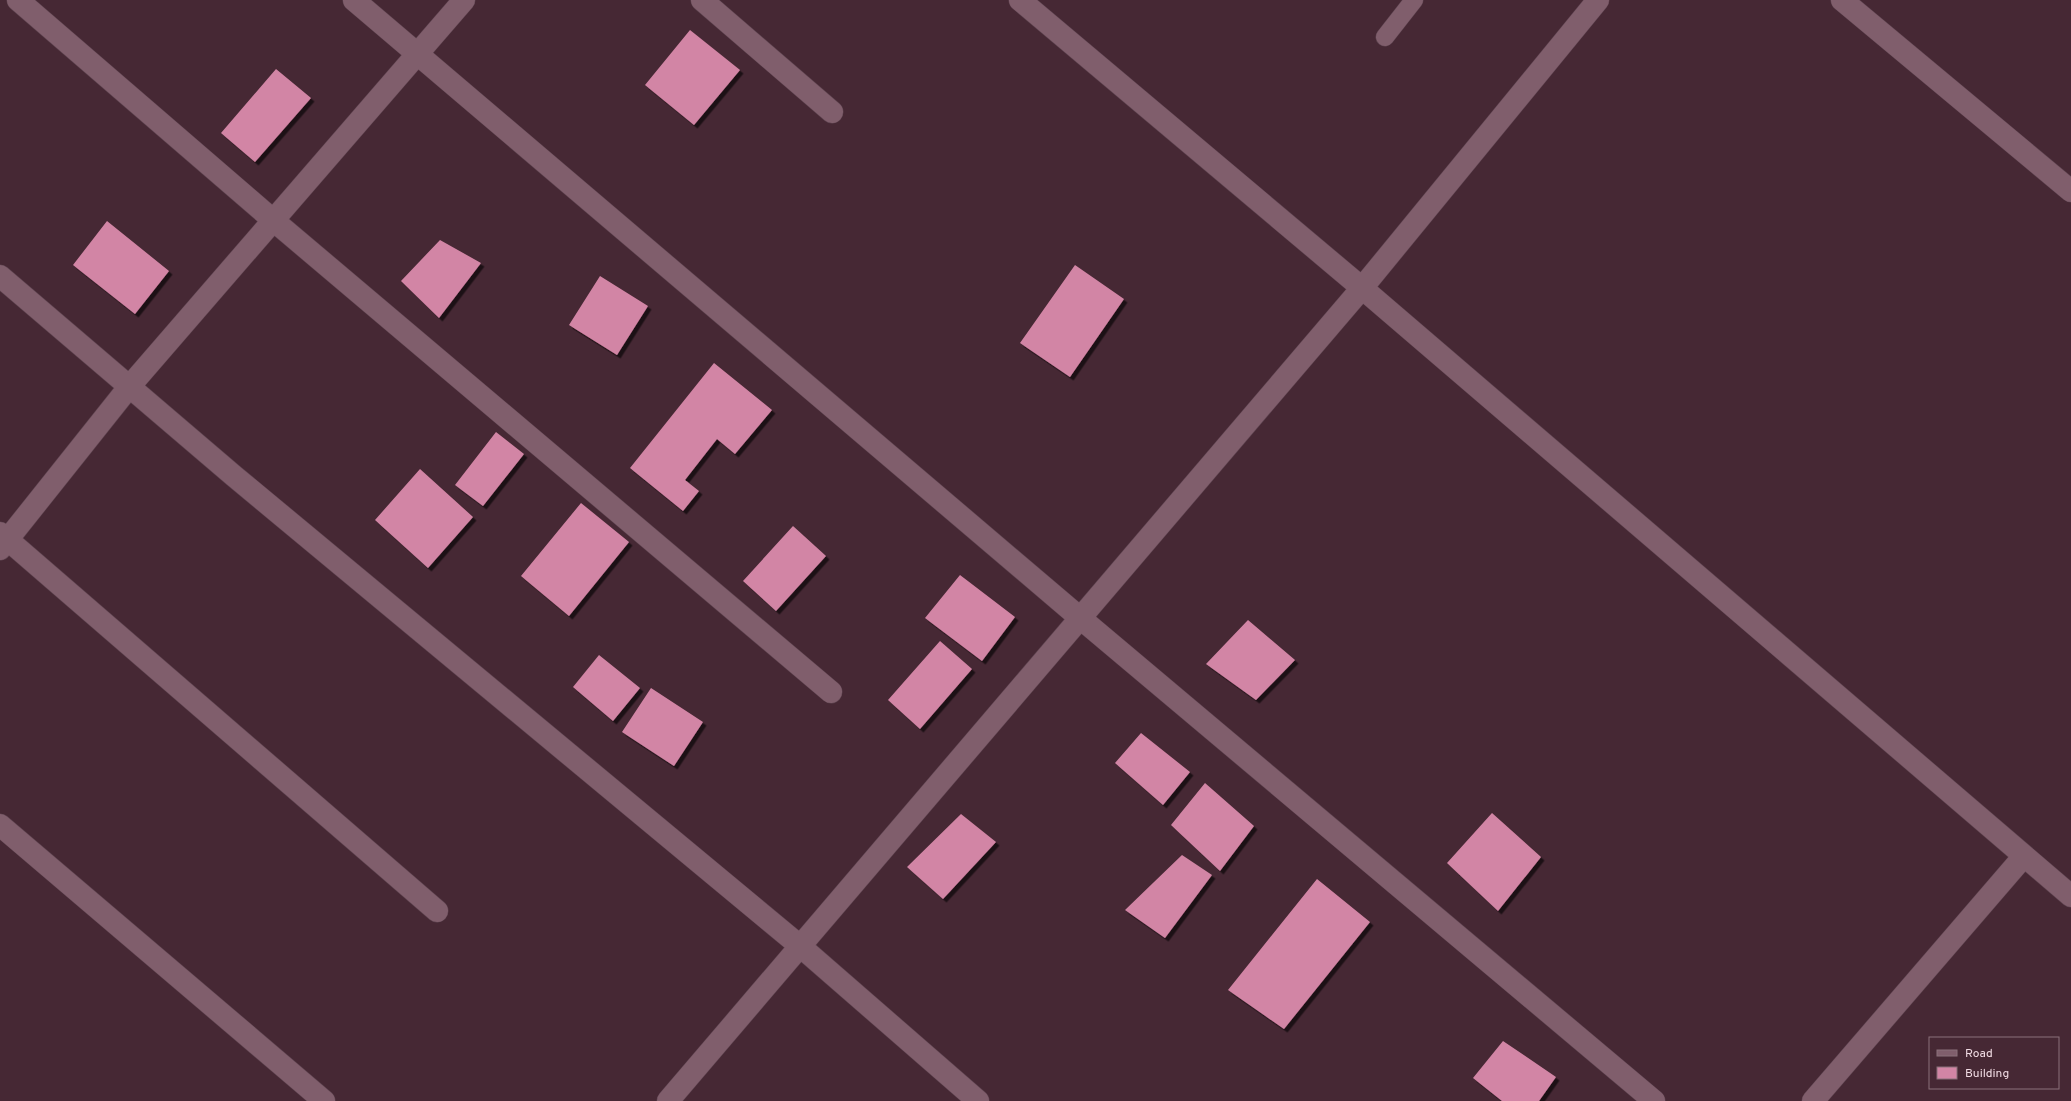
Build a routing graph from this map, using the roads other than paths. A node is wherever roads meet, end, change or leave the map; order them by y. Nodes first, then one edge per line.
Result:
1 (18, 0) edge
2 (354, 0) edge
3 (464, 0) edge
4 (702, 0) edge
5 (1020, 0) edge
6 (1414, 0) edge
7 (1598, 0) edge
8 (1842, 0) edge
9 (1385, 36) dead end
10 (418, 55) junction
11 (832, 112) dead end
12 (2071, 191) edge
13 (273, 220) junction
14 (0, 276) edge
15 (1362, 288) junction
16 (129, 387) junction
17 (3, 540) edge
18 (1079, 618) junction
19 (831, 692) dead end
20 (0, 825) edge
21 (2024, 856) junction
22 (2071, 896) edge
23 (437, 912) dead end
24 (800, 946) junction
25 (324, 1101) edge
26 (668, 1101) edge
27 (978, 1101) edge
28 (1654, 1101) edge
29 (1813, 1101) edge

1 - 13 street
2 - 10 street
3 - 10 street
4 - 11 street
5 - 15 street
6 - 9 lane
7 - 15 street
8 - 12 street
10 - 13 street
10 - 18 street
13 - 16 street
13 - 19 street
14 - 16 street
15 - 18 street
15 - 21 street
16 - 17 street
16 - 24 street
17 - 23 street
18 - 24 street
18 - 28 street
20 - 25 street
21 - 22 street
21 - 29 street
24 - 26 street
24 - 27 street

